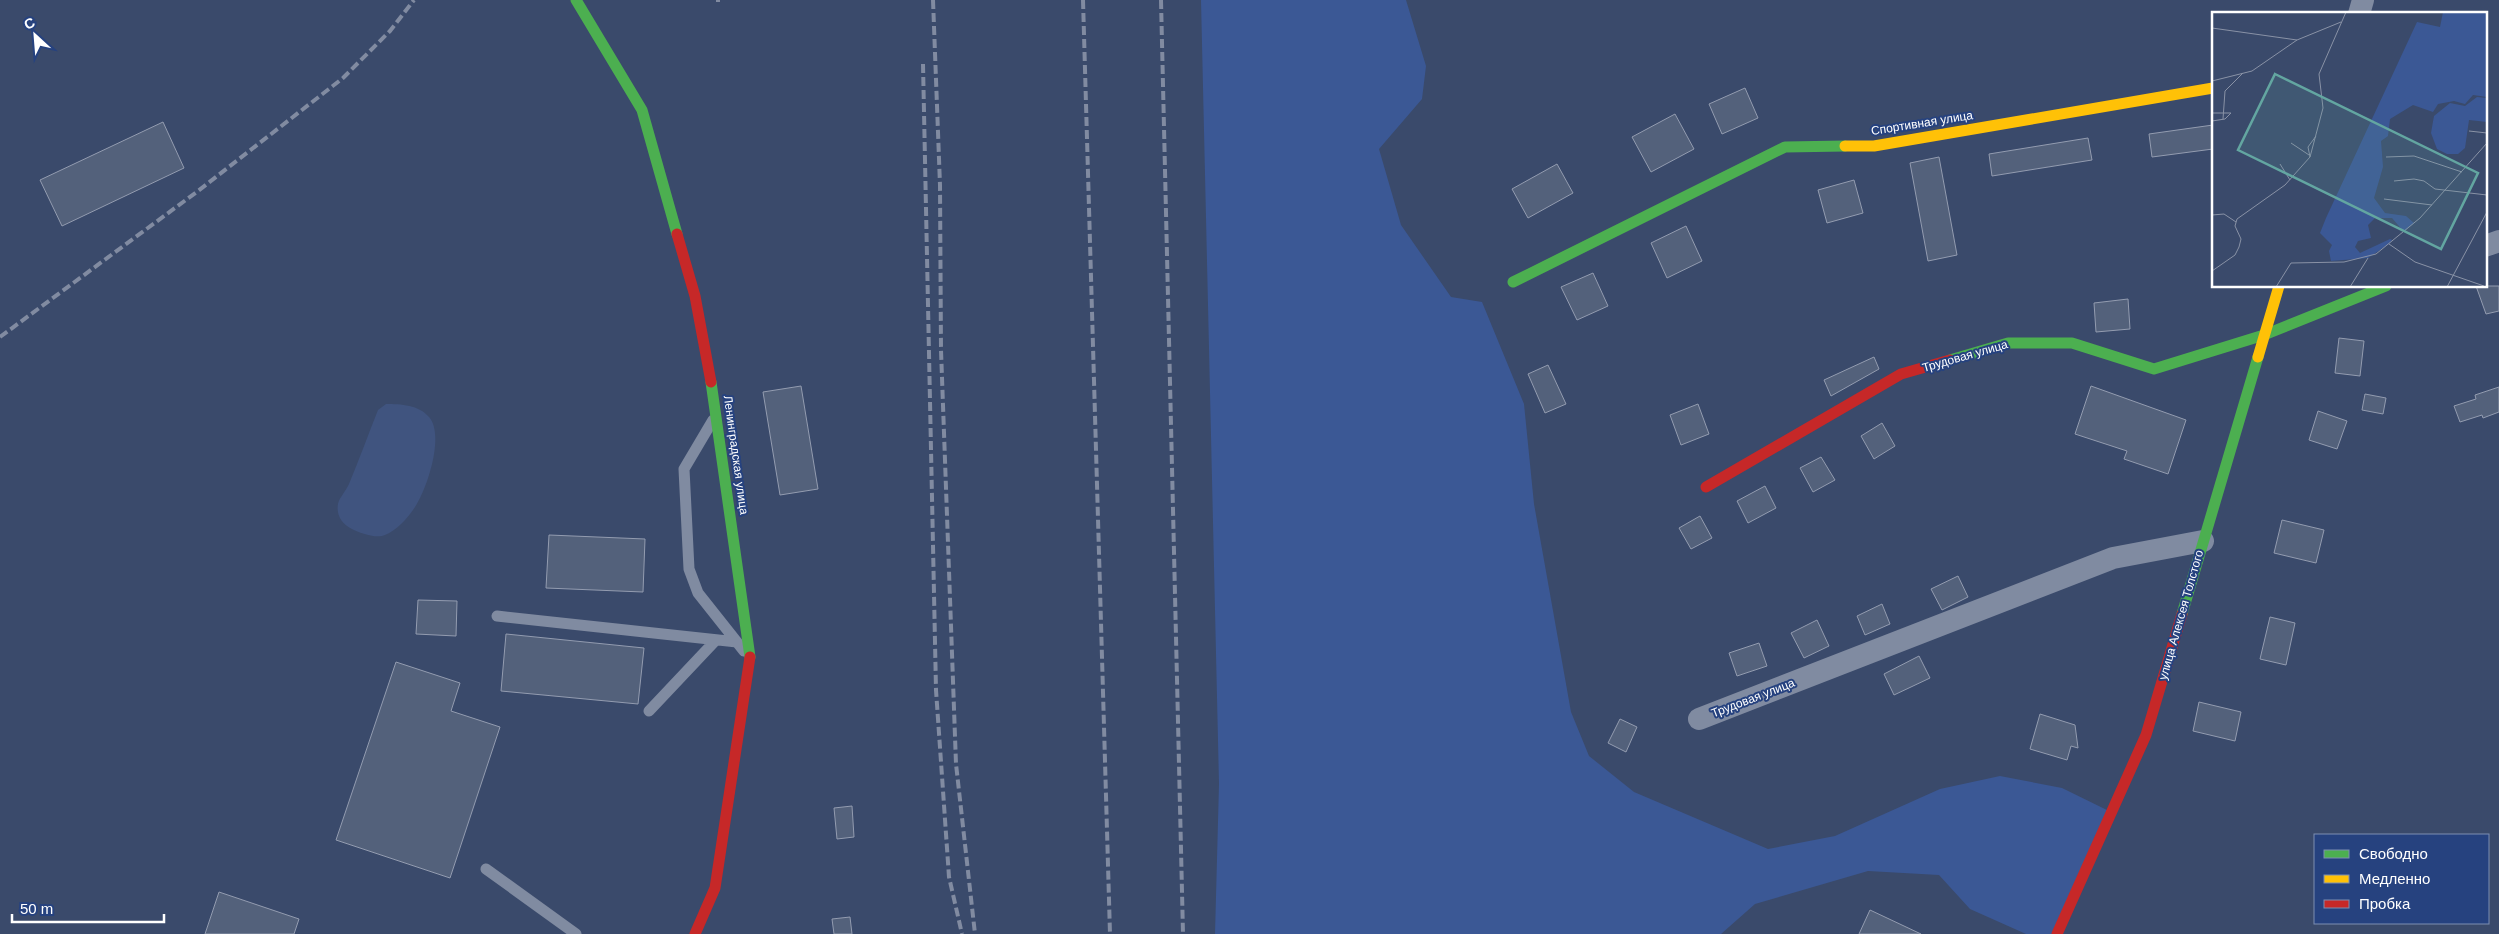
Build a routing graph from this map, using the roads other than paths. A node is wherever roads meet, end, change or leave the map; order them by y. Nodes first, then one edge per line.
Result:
1 (576, 0) edge
2 (2212, 88) edge
3 (2499, 241) edge
4 (2486, 246) edge
5 (1514, 282) dead end
6 (2277, 288) edge
7 (2381, 288) edge
8 (2264, 335) junction
9 (717, 415) junction
10 (1706, 487) dead end
11 (2203, 541) junction
12 (497, 616) dead end
13 (716, 640) junction
14 (737, 642) junction
15 (751, 661) junction
16 (649, 711) dead end
17 (1699, 719) dead end
18 (486, 869) dead end
19 (576, 934) edge
20 (695, 934) edge
21 (2056, 934) edge

1 - 9 street, Ленинградская улица
2 - 5 street, Спортивная улица
3 - 4 street
6 - 8 street, улица Алексея Толстого
7 - 8 street, Трудовая улица
8 - 10 street, Трудовая улица
8 - 11 street, улица Алексея Толстого
9 - 14 lane
9 - 15 street, Ленинградская улица
11 - 17 street, Трудовая улица
11 - 21 street, улица Алексея Толстого
12 - 13 lane
13 - 14 lane
13 - 16 lane
14 - 15 lane
15 - 20 street, Ленинградская улица
18 - 19 lane

